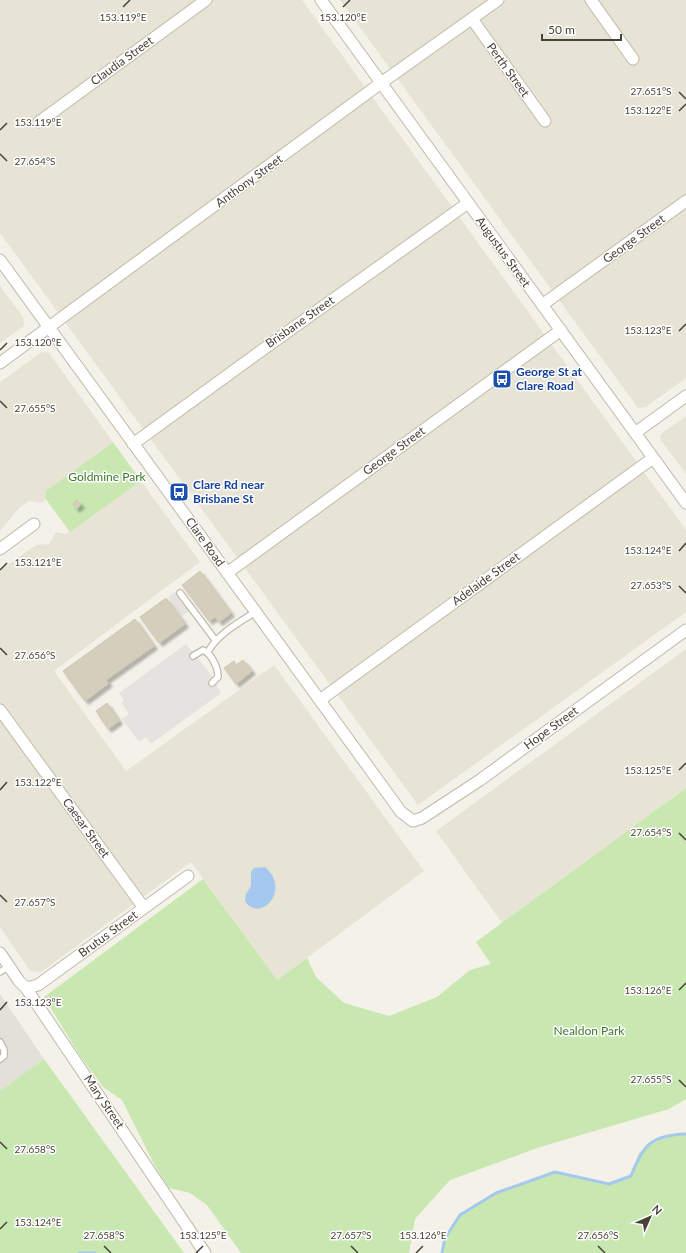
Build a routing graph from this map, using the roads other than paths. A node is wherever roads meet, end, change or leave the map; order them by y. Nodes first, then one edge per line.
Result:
1 (206, 0) edge
2 (321, 0) edge
3 (498, 0) edge
4 (591, 0) edge
5 (472, 19) junction
6 (633, 59) dead end
7 (381, 83) junction
8 (545, 121) dead end
9 (39, 122) dead end
10 (686, 201) edge
11 (468, 203) junction
12 (0, 260) edge
13 (542, 305) junction
14 (49, 327) junction
15 (561, 330) junction
16 (0, 363) edge
17 (686, 396) edge
18 (635, 433) junction
19 (133, 444) junction
20 (653, 458) junction
21 (686, 503) edge
22 (34, 524) dead end
23 (0, 549) edge
24 (227, 572) junction
25 (180, 593) dead end
26 (256, 612) junction
27 (686, 630) edge
28 (216, 641) junction
29 (208, 652) junction
30 (193, 656) dead end
31 (212, 683) dead end
32 (320, 700) junction
33 (0, 710) edge
34 (413, 821) joint
35 (188, 876) dead end
36 (144, 908) junction
37 (0, 953) edge
38 (4, 969) edge
39 (26, 988) junction
40 (0, 1042) edge
41 (0, 1059) edge
42 (205, 1253) edge

1 - 9 street, Claudia Street
2 - 7 street, Augustus Street
3 - 5 street, Anthony Street
4 - 6 street
5 - 7 street, Anthony Street
5 - 8 street, Perth Street
7 - 11 street, Augustus Street
7 - 14 street, Anthony Street
10 - 13 street, George Street
11 - 13 street, Augustus Street
11 - 19 street, Brisbane Street
12 - 14 street, Clare Road
13 - 15 street, Augustus Street
14 - 16 street, Anthony Street
14 - 19 street, Clare Road
15 - 18 street, Augustus Street
15 - 24 street, George Street
17 - 18 street
18 - 20 street, Augustus Street
19 - 24 street, Clare Road
20 - 21 street, Augustus Street
20 - 32 street, Adelaide Street
22 - 23 street
24 - 26 street, Clare Road
25 - 28 lane
26 - 28 lane
26 - 32 street, Clare Road
27 - 34 street, Hope Street
28 - 29 lane
29 - 30 lane
29 - 31 lane
32 - 34 street, Clare Road
33 - 36 street, Caesar Street
35 - 36 street, Brutus Street
36 - 39 street, Brutus Street
37 - 38 street, Mary Street
38 - 39 street, Mary Street
39 - 42 street, Mary Street
40 - 41 lane

